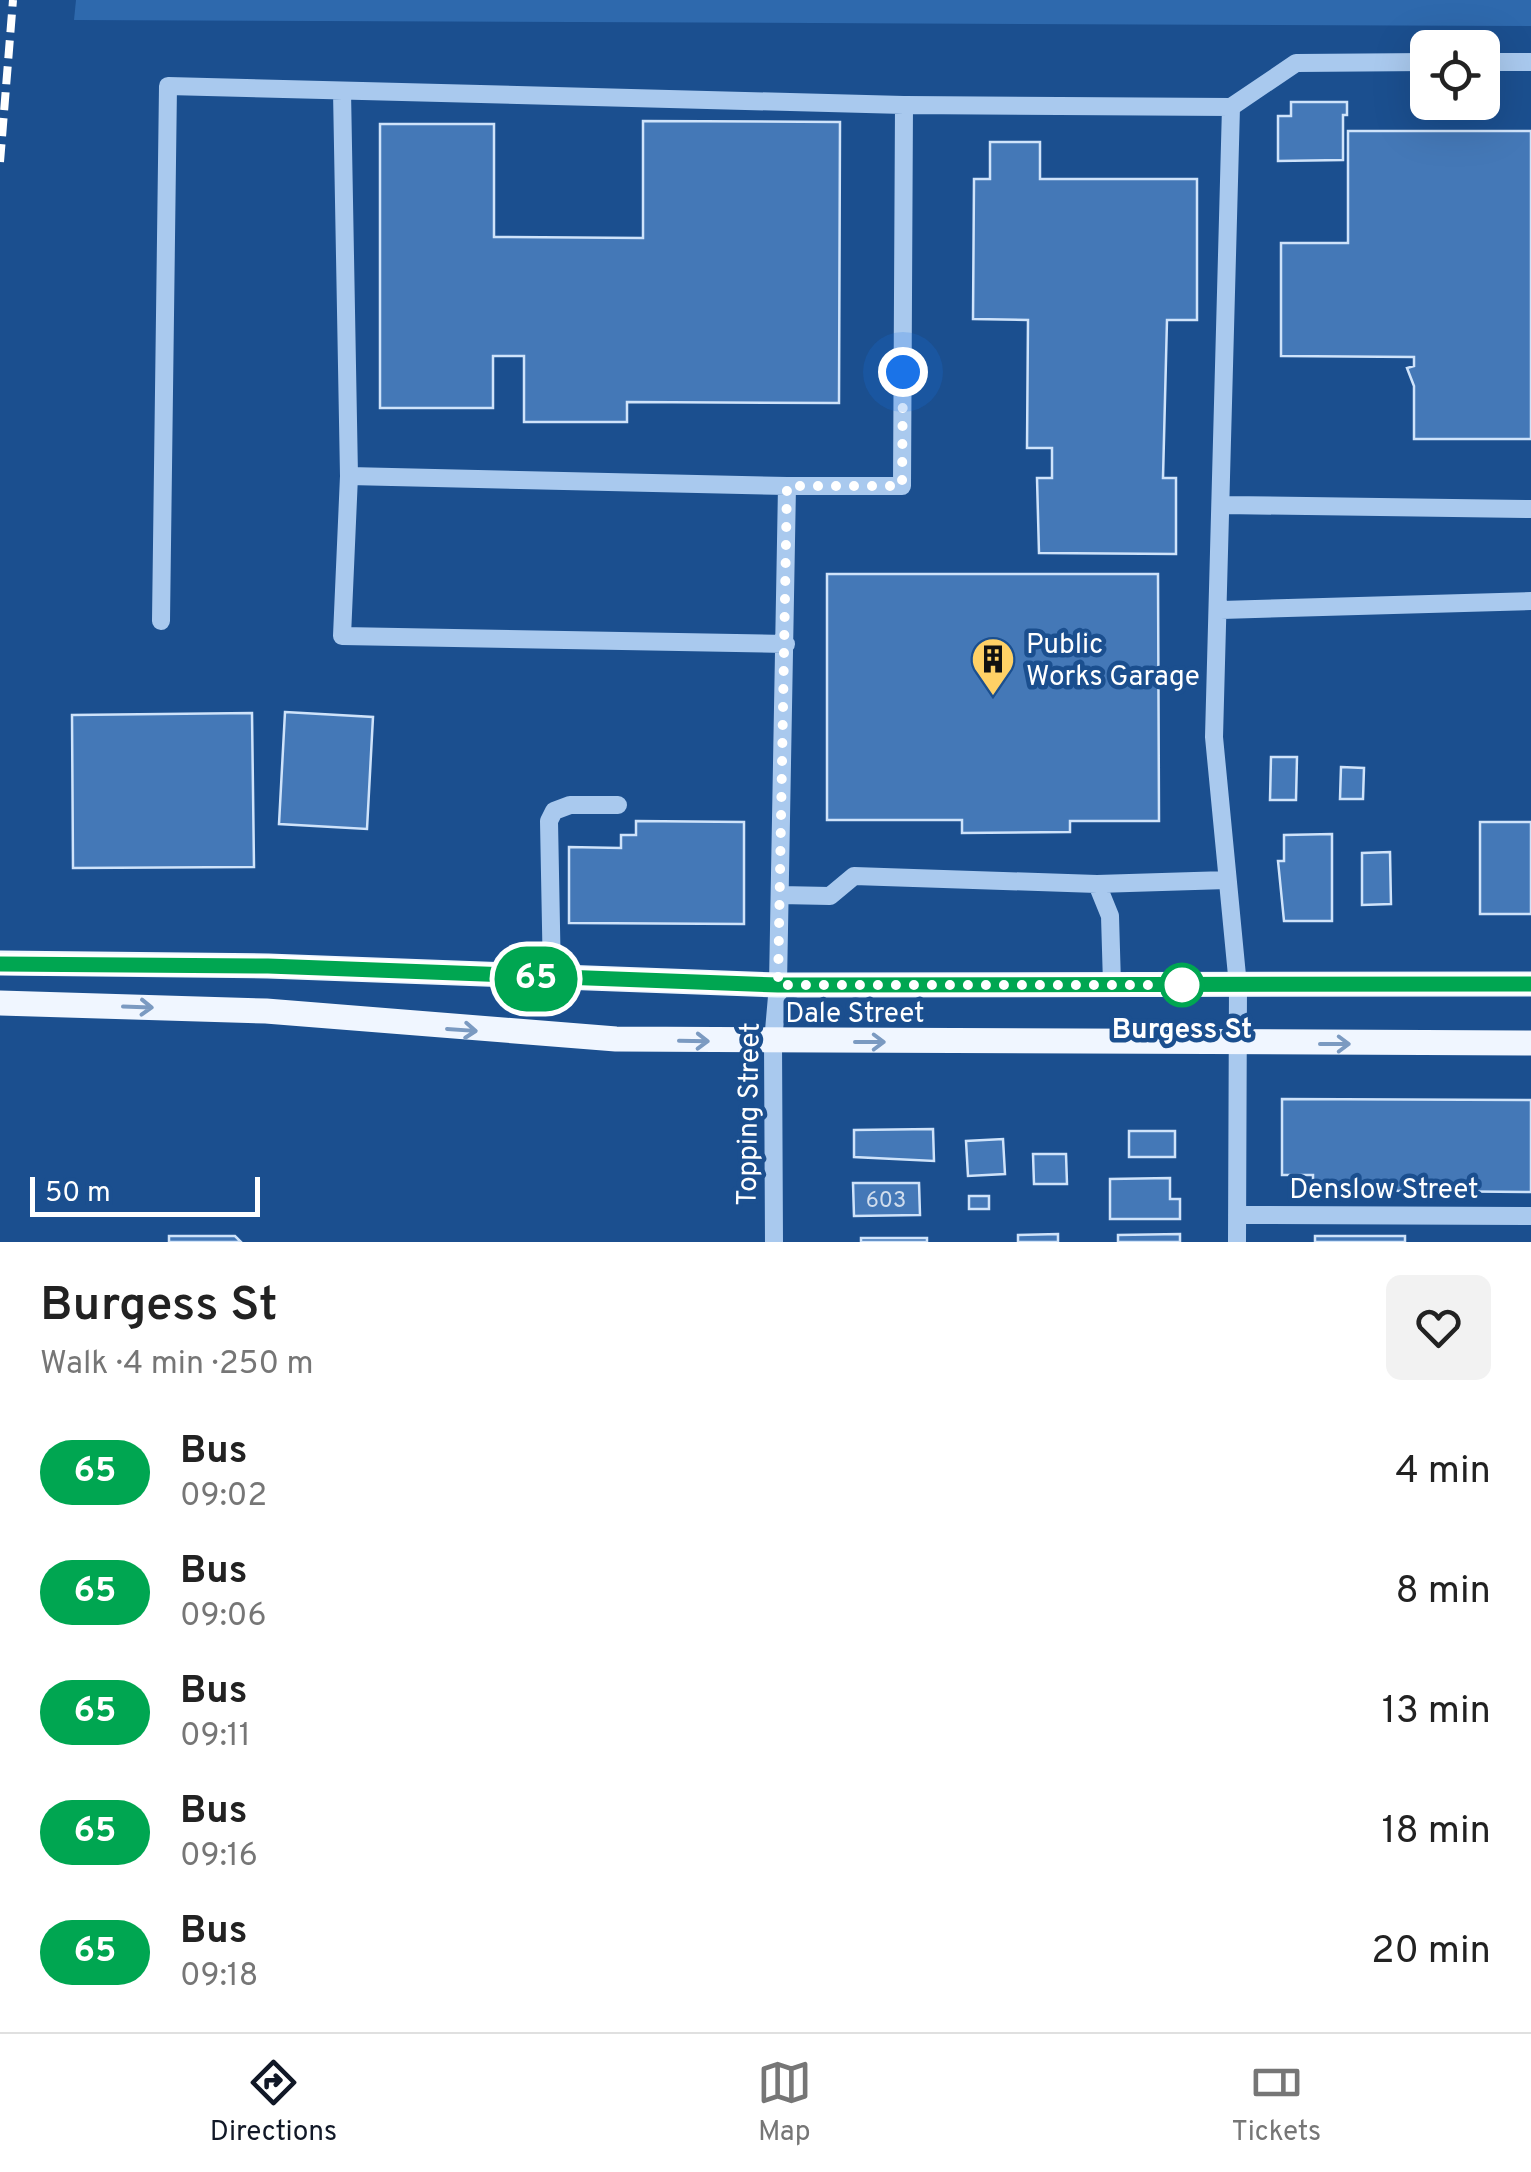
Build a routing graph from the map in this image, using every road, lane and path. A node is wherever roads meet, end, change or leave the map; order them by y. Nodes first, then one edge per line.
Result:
1 (1410, 62) edge
2 (1500, 62) edge
3 (1531, 62) edge
4 (342, 91) junction
5 (904, 105) junction
6 (1231, 108) junction
7 (349, 476) junction
8 (787, 486) junction
9 (1224, 505) junction
10 (1531, 509) edge
11 (1531, 602) edge
12 (1220, 610) junction
13 (161, 622) dead end
14 (786, 644) junction
15 (618, 805) dead end
16 (1227, 880) junction
17 (1097, 884) junction
18 (780, 895) junction
19 (0, 964) edge
20 (552, 979) junction
21 (1112, 984) junction
22 (1531, 984) edge
23 (778, 985) junction
24 (1238, 986) junction
25 (0, 1003) edge
26 (773, 1042) junction
27 (1531, 1043) edge
28 (1238, 1044) junction
29 (1237, 1216) junction
30 (1531, 1216) edge
31 (774, 1242) edge
32 (1237, 1242) edge

1 - 6 street
2 - 3 street
4 - 5 street
4 - 7 street
4 - 13 street
5 - 6 street
5 - 8 street
6 - 9 street
7 - 8 street
7 - 14 street
8 - 14 street, Topping Street
9 - 10 street
9 - 12 street
11 - 12 street
12 - 16 street
14 - 18 street, Topping Street
15 - 20 street
16 - 17 street
16 - 24 street
17 - 18 street
17 - 21 street
18 - 23 street, Topping Street
19 - 20 main road, Dale Street
20 - 23 main road, Dale Street
21 - 23 main road, Dale Street
21 - 24 main road, Dale Street
22 - 24 main road, Dale Street
23 - 26 street, Topping Street
24 - 28 street
25 -> 26 main road, Dale Street
26 -> 28 main road, Dale Street
26 - 31 street, Topping Street
28 -> 27 main road, Dale Street
28 - 29 street
29 - 30 street, Denslow Street
29 - 32 street

